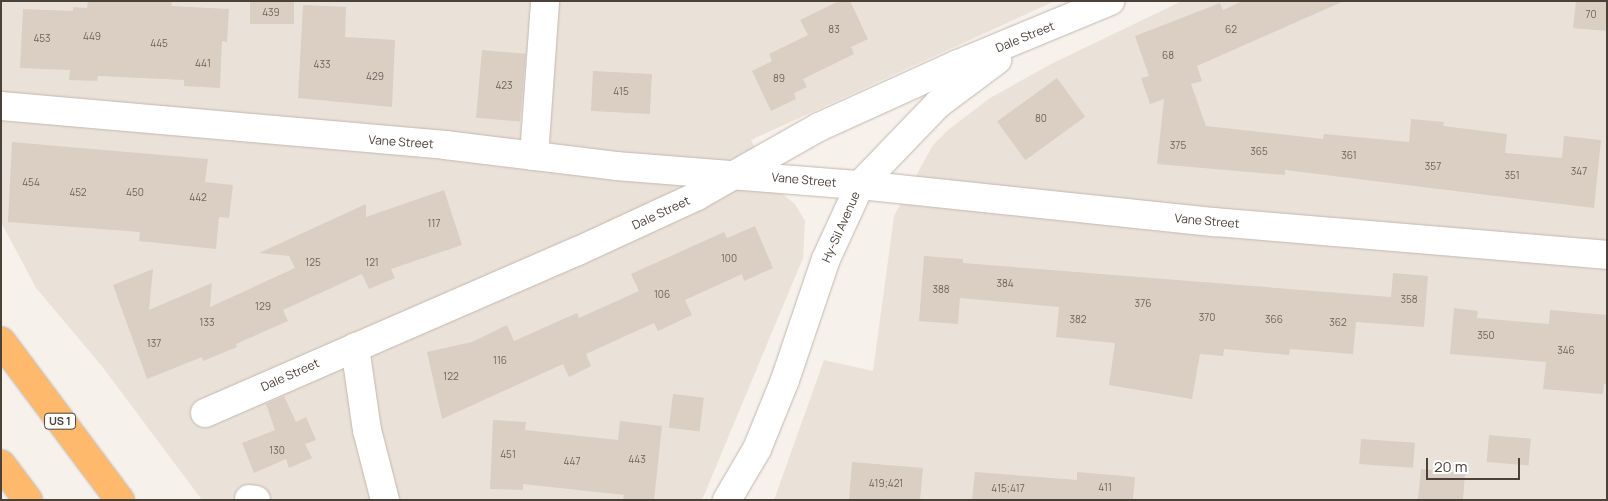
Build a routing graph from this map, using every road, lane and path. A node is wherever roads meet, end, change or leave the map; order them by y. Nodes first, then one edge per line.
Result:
1 (545, 1) edge
2 (1110, 1) edge
3 (1052, 26) junction
4 (1, 106) edge
5 (534, 156) junction
6 (735, 174) junction
7 (860, 185) junction
8 (1607, 255) edge
9 (1, 341) edge
10 (355, 347) junction
11 (205, 413) dead end
12 (1, 464) edge
13 (249, 499) edge
14 (28, 500) edge
15 (120, 500) edge
16 (256, 500) edge
17 (385, 500) edge
18 (727, 500) edge

1 - 5 street
2 - 3 street, Dale Street
3 - 6 street, Dale Street
3 - 7 street, Hy-Sil Avenue
4 - 5 street, Vane Street
5 - 6 street, Vane Street
6 - 7 street, Vane Street
6 - 10 street, Dale Street
7 - 8 street, Vane Street
7 - 18 street, Hy-Sil Avenue
9 - 15 highway, US 1
10 - 11 street, Dale Street
10 - 17 street
12 - 14 highway
13 - 16 street

